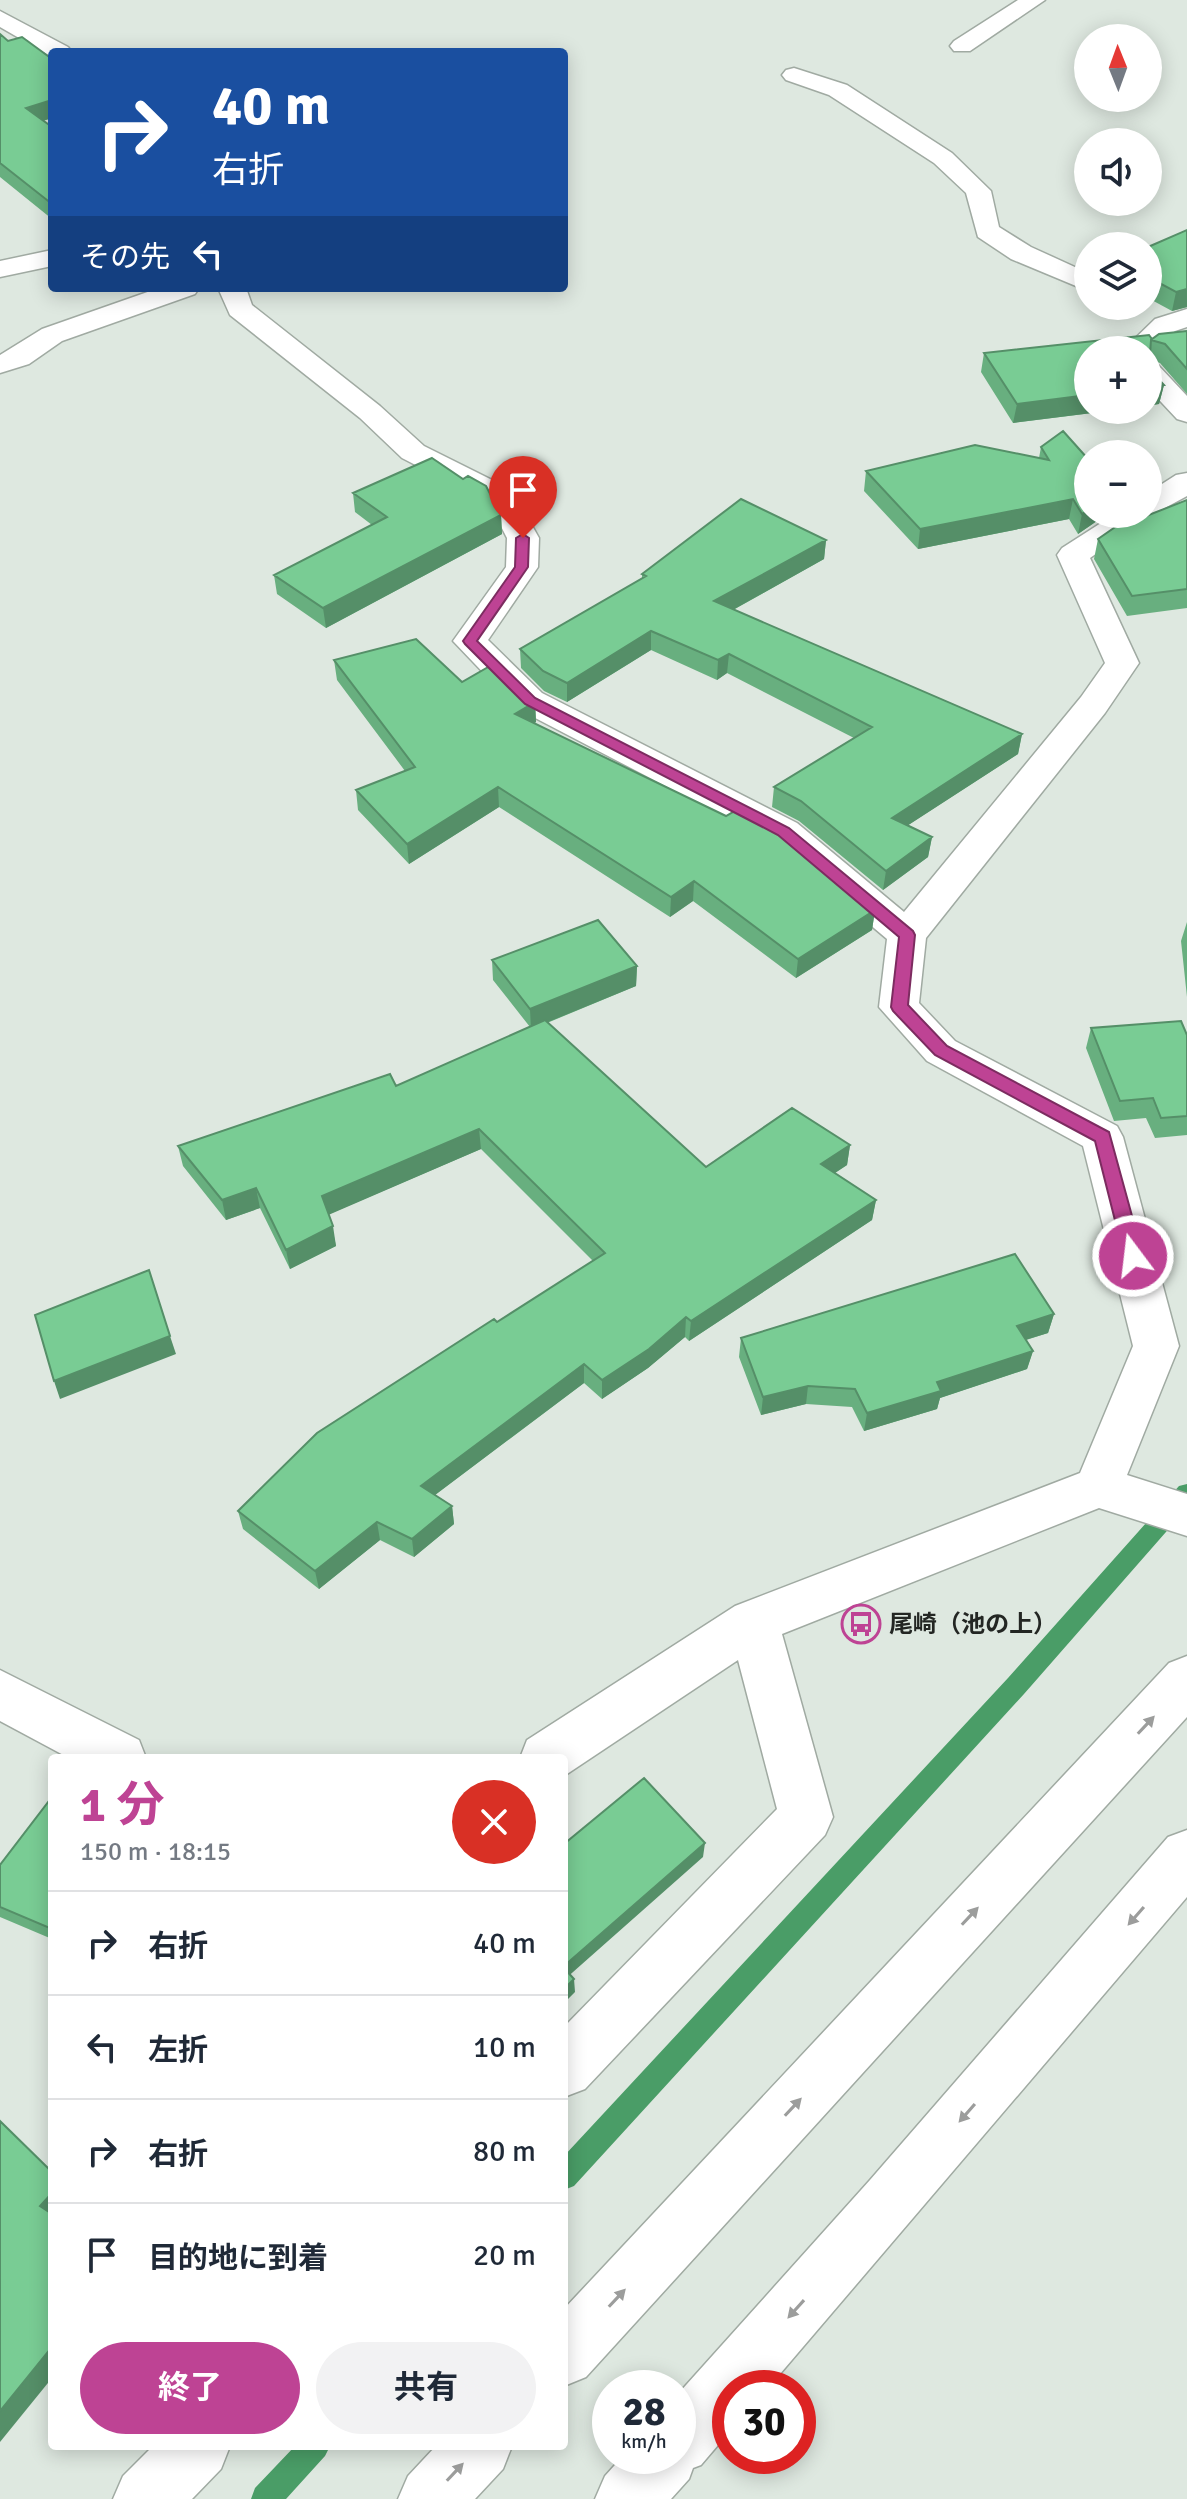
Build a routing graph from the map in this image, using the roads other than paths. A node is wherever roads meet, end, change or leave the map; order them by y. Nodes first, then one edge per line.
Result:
1 (1034, 0) edge
2 (0, 18) edge
3 (962, 46) dead end
4 (53, 48) edge
5 (794, 75) dead end
6 (48, 259) edge
7 (0, 269) edge
8 (1074, 277) edge
9 (174, 292) edge
10 (234, 292) edge
11 (1180, 319) edge
12 (1153, 336) edge
13 (0, 364) edge
14 (1162, 386) edge
15 (1187, 413) edge
16 (1187, 482) edge
17 (1162, 498) edge
18 (1114, 528) edge
19 (907, 935) junction
20 (1172, 1351) edge
21 (1098, 1487) junction
22 (1187, 1515) edge
23 (753, 1622) junction
24 (1187, 1680) edge
25 (0, 1694) edge
26 (112, 1754) edge
27 (552, 1754) edge
28 (1187, 1856) edge
29 (568, 2064) edge
30 (568, 2351) edge
31 (696, 2422) edge
32 (194, 2450) edge
33 (476, 2450) edge
34 (650, 2474) edge
35 (146, 2499) edge
36 (431, 2499) edge
37 (628, 2499) edge

1 - 3 street
2 - 4 street
5 - 8 street
6 - 7 street
9 - 13 street
10 - 19 street
11 - 12 street
14 - 15 street
16 - 17 street
18 - 19 street
19 - 20 street
20 - 21 street
21 - 22 street
21 - 23 street
23 - 27 street
23 - 29 street
30 -> 24 street
25 - 26 street
28 -> 31 street
32 - 35 street
36 -> 33 street
34 - 37 street

